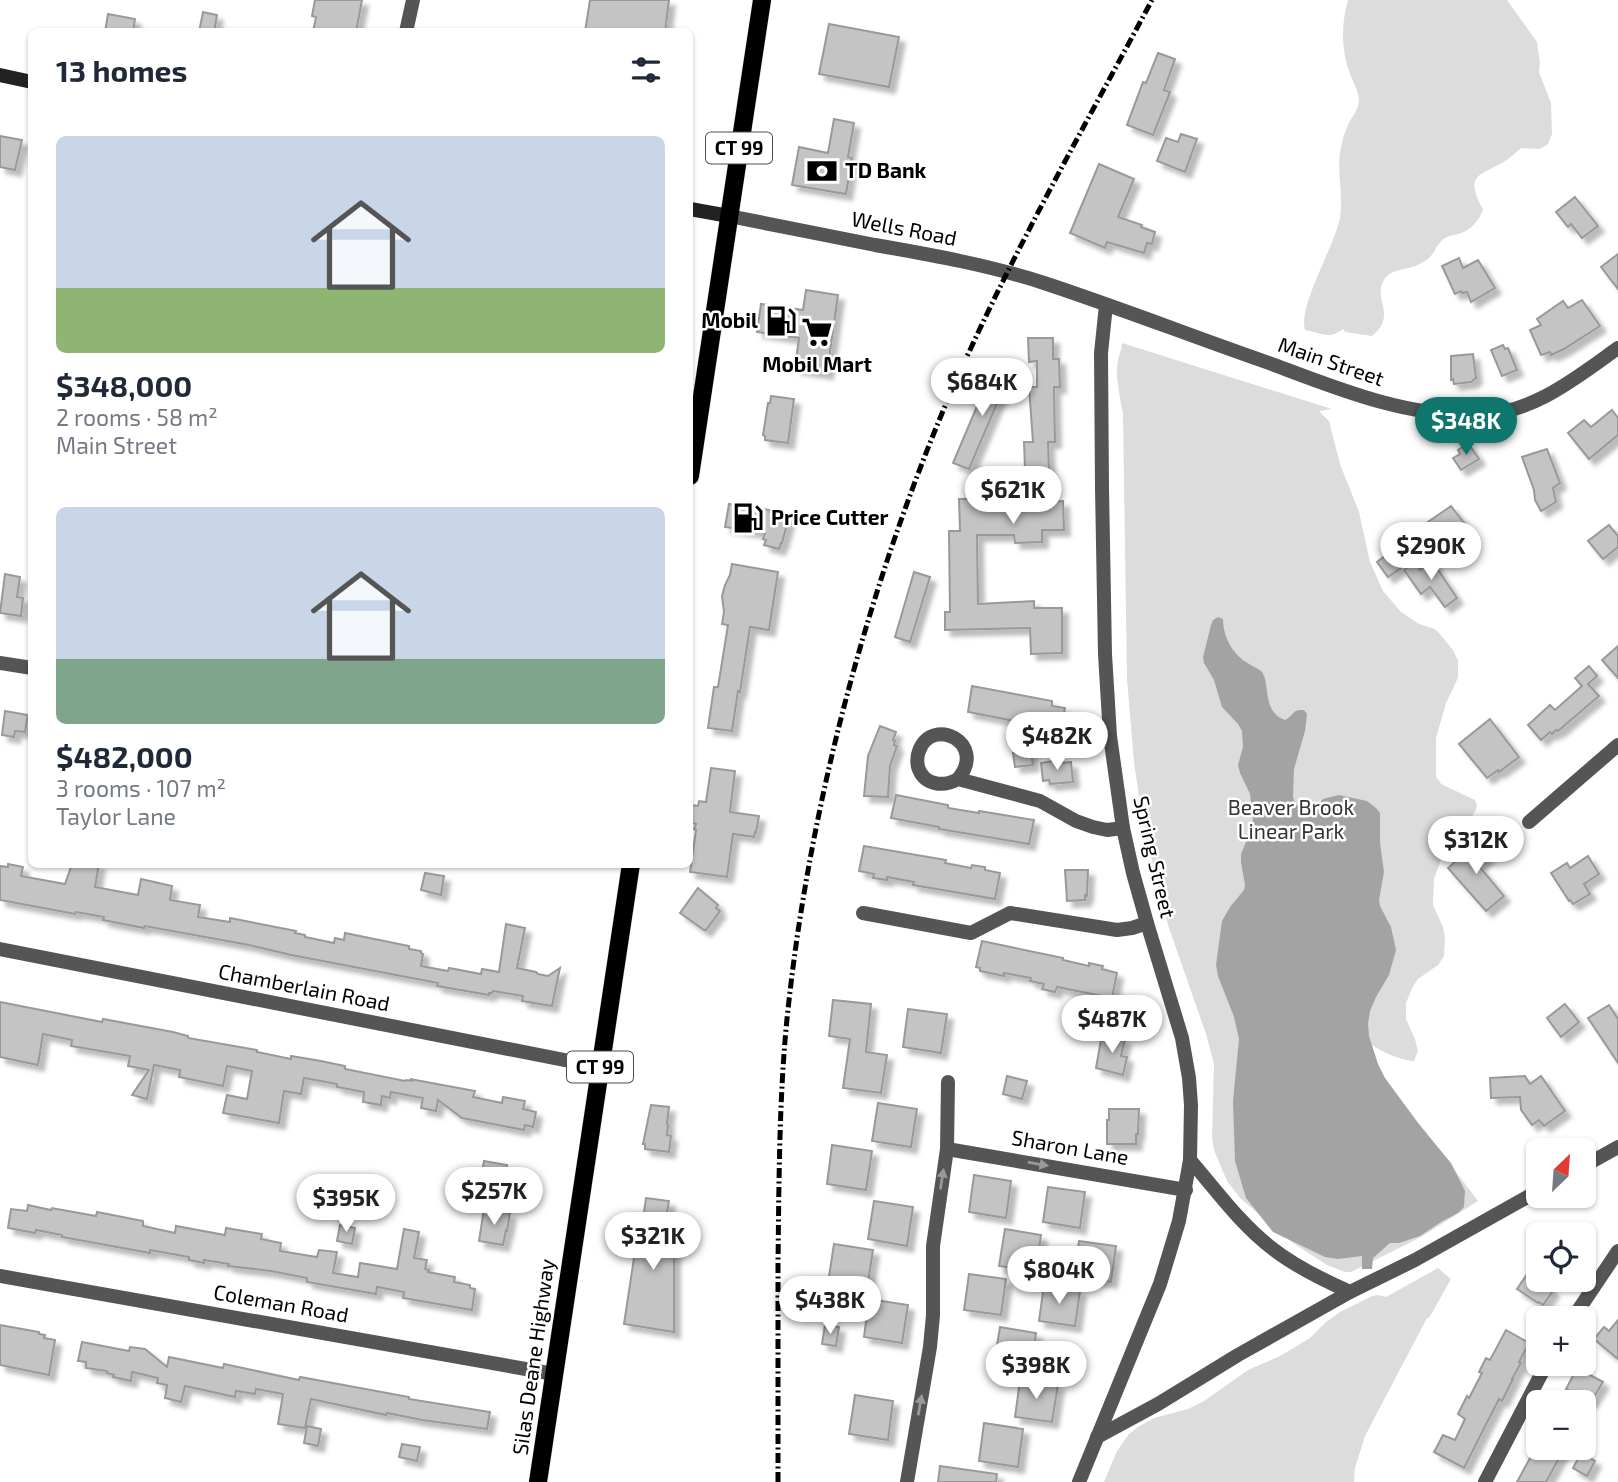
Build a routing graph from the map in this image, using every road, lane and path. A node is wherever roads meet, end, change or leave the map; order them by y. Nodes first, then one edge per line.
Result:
1 (413, 0) edge
2 (762, 0) edge
3 (407, 28) edge
4 (0, 75) edge
5 (28, 81) edge
6 (693, 210) edge
7 (729, 216) junction
8 (1106, 305) junction
9 (1618, 348) edge
10 (693, 457) edge
11 (0, 663) edge
12 (28, 667) edge
13 (1618, 745) edge
14 (958, 779) dead end
15 (1528, 822) dead end
16 (1123, 828) junction
17 (630, 868) edge
18 (863, 914) dead end
19 (1146, 923) junction
20 (0, 949) edge
21 (600, 1067) junction
22 (948, 1082) dead end
23 (1618, 1147) edge
24 (947, 1149) junction
25 (1596, 1159) edge
26 (1190, 1160) junction
27 (1186, 1190) junction
28 (1526, 1198) edge
29 (1618, 1251) edge
30 (0, 1276) edge
31 (1350, 1292) junction
32 (1581, 1306) edge
33 (554, 1374) junction
34 (1540, 1376) edge
35 (1097, 1437) junction
36 (538, 1482) edge
37 (907, 1482) edge
38 (1079, 1482) edge
39 (1485, 1482) edge

1 - 3 street
2 - 7 main road, CT 99
4 - 5 main road
6 - 7 main road, Wells Road
7 - 8 street, Wells Road
7 - 10 main road, CT 99
8 - 9 street, Main Street
8 - 16 street, Spring Street
11 - 12 street
13 - 15 street
14 - 16 street
16 - 19 street, Spring Street
17 - 21 main road, Silas Deane Highway / CT 99
18 - 19 street
19 - 26 street, Spring Street
20 - 21 street, Chamberlain Road
21 - 33 main road, Silas Deane Highway / CT 99
22 - 24 street
23 - 25 street
24 -> 27 street, Sharon Lane
37 -> 24 street
26 - 27 street, Spring Street
26 - 31 street
27 - 35 street, Spring Street
28 - 31 street
29 - 32 street
30 - 33 street, Coleman Road
31 - 35 street
33 - 36 main road, Silas Deane Highway / CT 99
34 - 39 street
35 - 38 street, Spring Street

